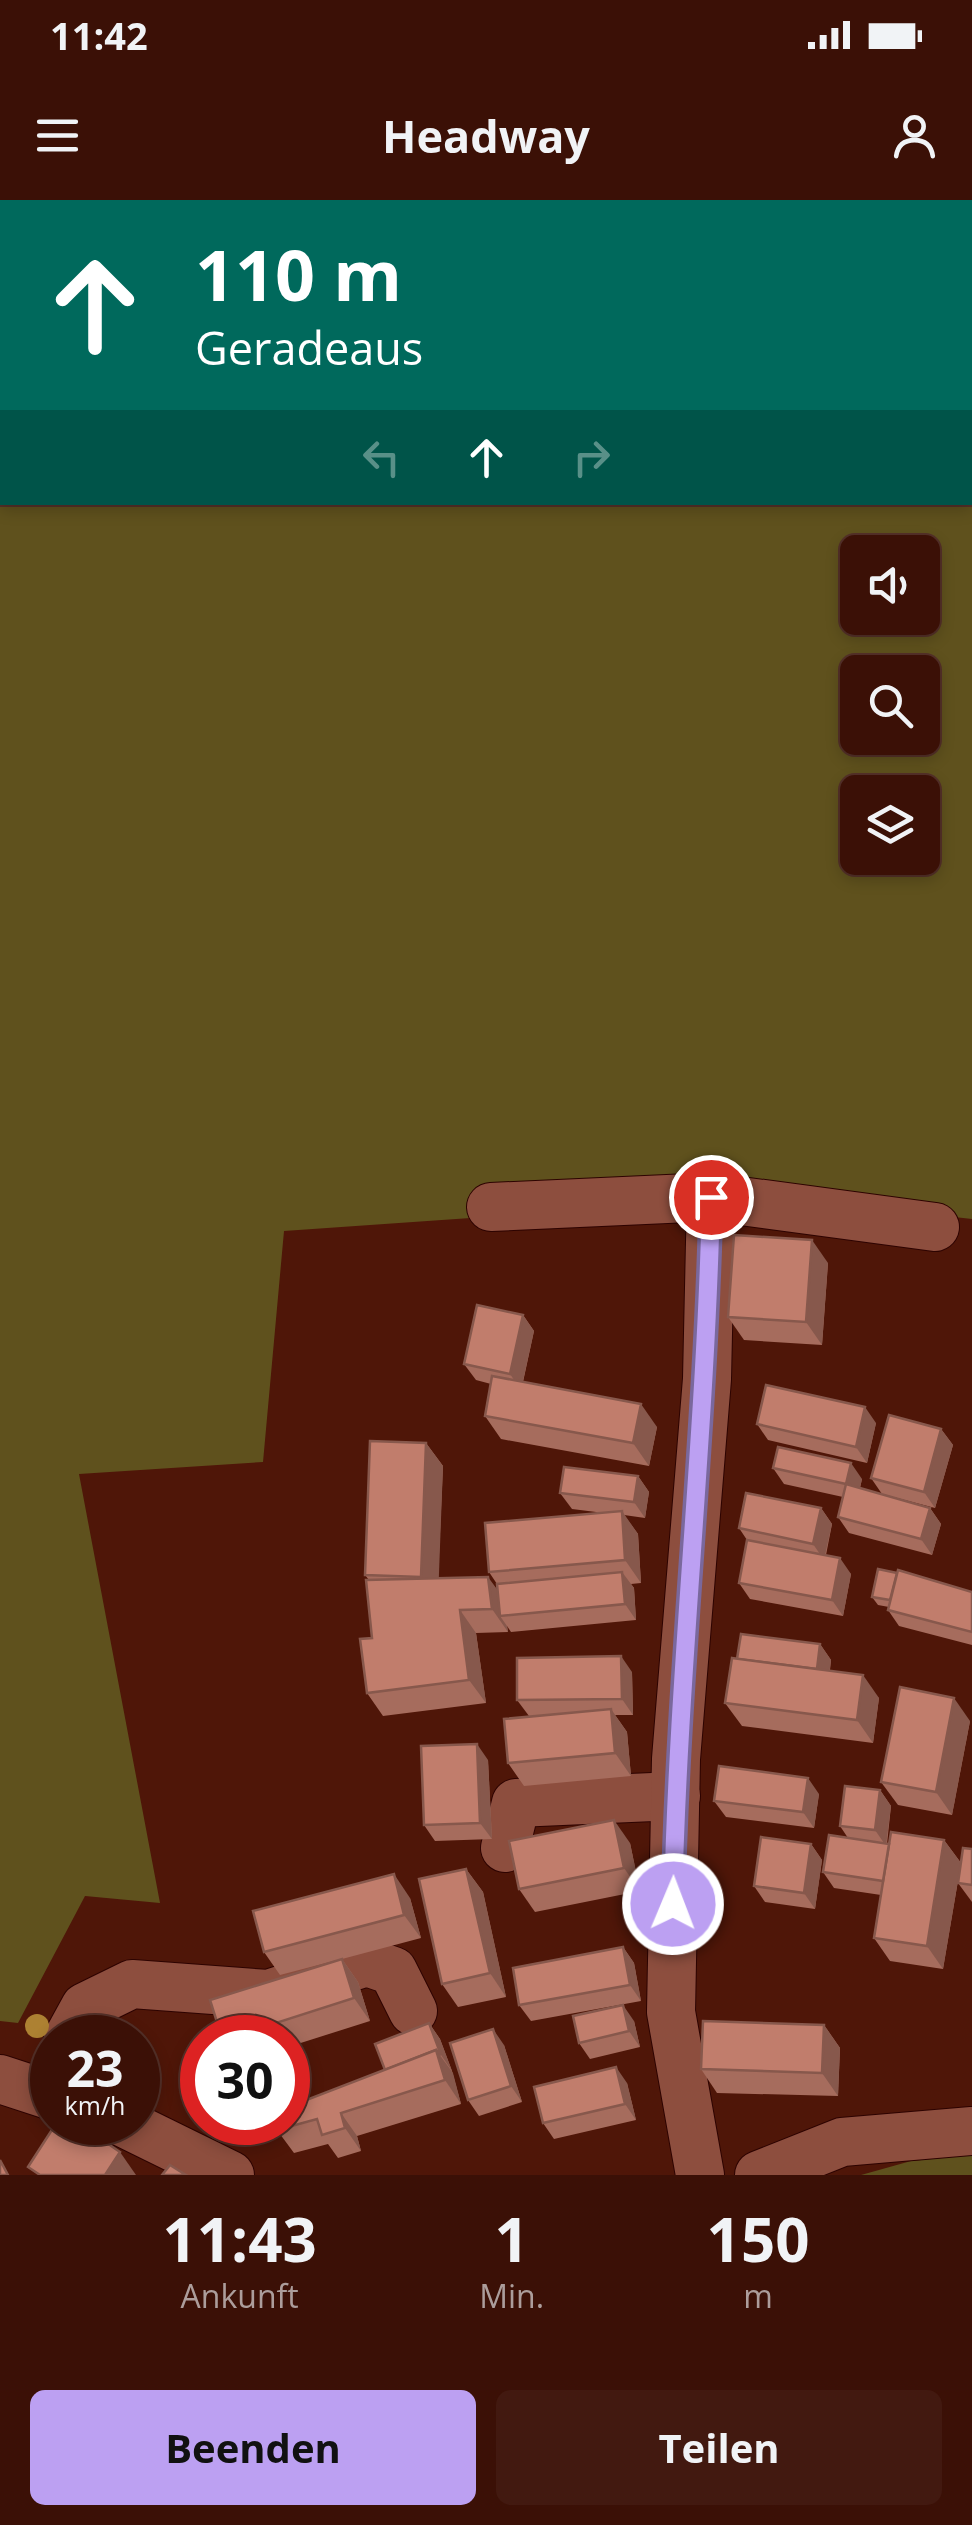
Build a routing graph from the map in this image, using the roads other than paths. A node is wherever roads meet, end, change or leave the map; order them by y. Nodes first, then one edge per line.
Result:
1 (711, 1197) junction
2 (491, 1207) dead end
3 (935, 1227) dead end
4 (676, 1796) junction
5 (505, 1848) dead end
6 (414, 2011) dead end
7 (81, 2015) edge
8 (0, 2079) edge
9 (30, 2084) edge
10 (972, 2131) edge
11 (160, 2141) edge
12 (230, 2175) edge
13 (700, 2175) edge
14 (759, 2175) edge

1 - 2 street
1 - 3 street
1 - 4 street
4 - 5 street
4 - 13 street
6 - 7 street
8 - 9 street
10 - 14 street
11 - 12 street

